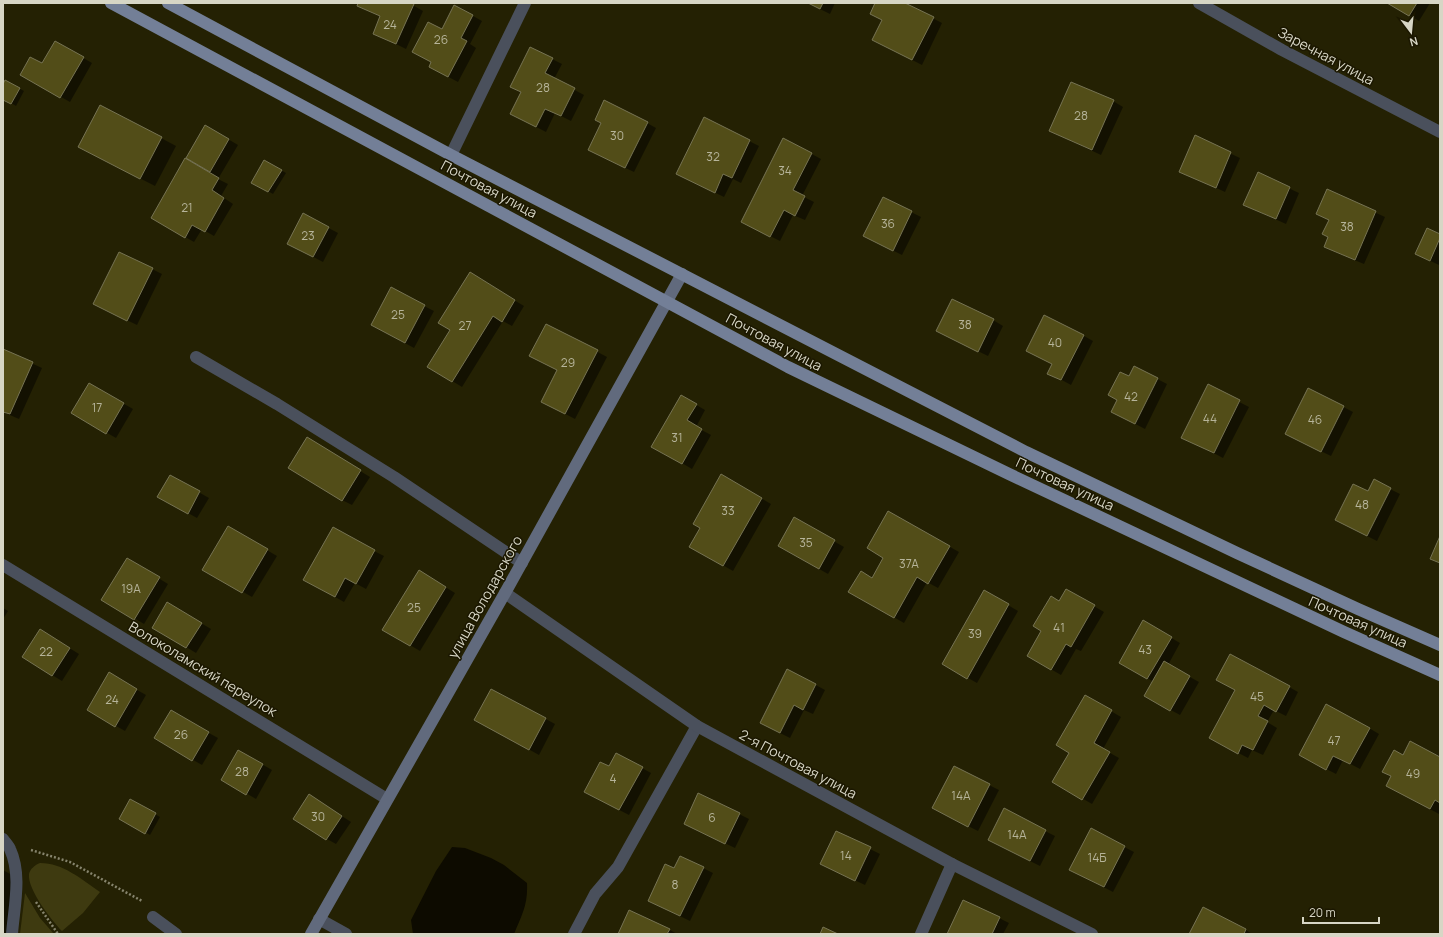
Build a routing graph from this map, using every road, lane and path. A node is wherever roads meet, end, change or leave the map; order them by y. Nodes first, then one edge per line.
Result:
1 (111, 3) edge
2 (168, 3) edge
3 (525, 3) edge
4 (1199, 3) edge
5 (1440, 132) edge
6 (452, 155) junction
7 (682, 274) junction
8 (667, 301) junction
9 (196, 357) dead end
10 (522, 563) junction
11 (3, 565) edge
12 (505, 593) junction
13 (1440, 645) edge
14 (1440, 675) edge
15 (696, 726) junction
16 (387, 799) junction
17 (7, 844) edge
18 (952, 864) junction
19 (153, 917) joint
20 (319, 919) junction
21 (12, 934) edge
22 (176, 934) edge
23 (310, 934) edge
24 (346, 934) edge
25 (574, 934) edge
26 (921, 934) edge
27 (1092, 934) edge

1 - 8 main road, Почтовая улица
2 - 6 main road, Почтовая улица
3 - 6 street
4 - 5 street, Заречная улица
6 - 7 main road, Почтовая улица
7 - 8 street, улица Володарского
7 - 13 main road, Почтовая улица
8 - 10 street, улица Володарского
8 - 14 main road, Почтовая улица
9 - 10 street
10 - 12 street, улица Володарского
11 - 16 street, Волоколамский переулок
12 - 15 street, 2-я Почтовая улица
12 - 16 street, улица Володарского
15 - 18 street, 2-я Почтовая улица
15 - 25 street
16 - 20 street, улица Володарского
17 - 19 path
17 - 21 street
18 - 26 street
18 - 27 street, 2-я Почтовая улица
19 - 22 street
20 - 23 street, улица Володарского
20 - 24 street

